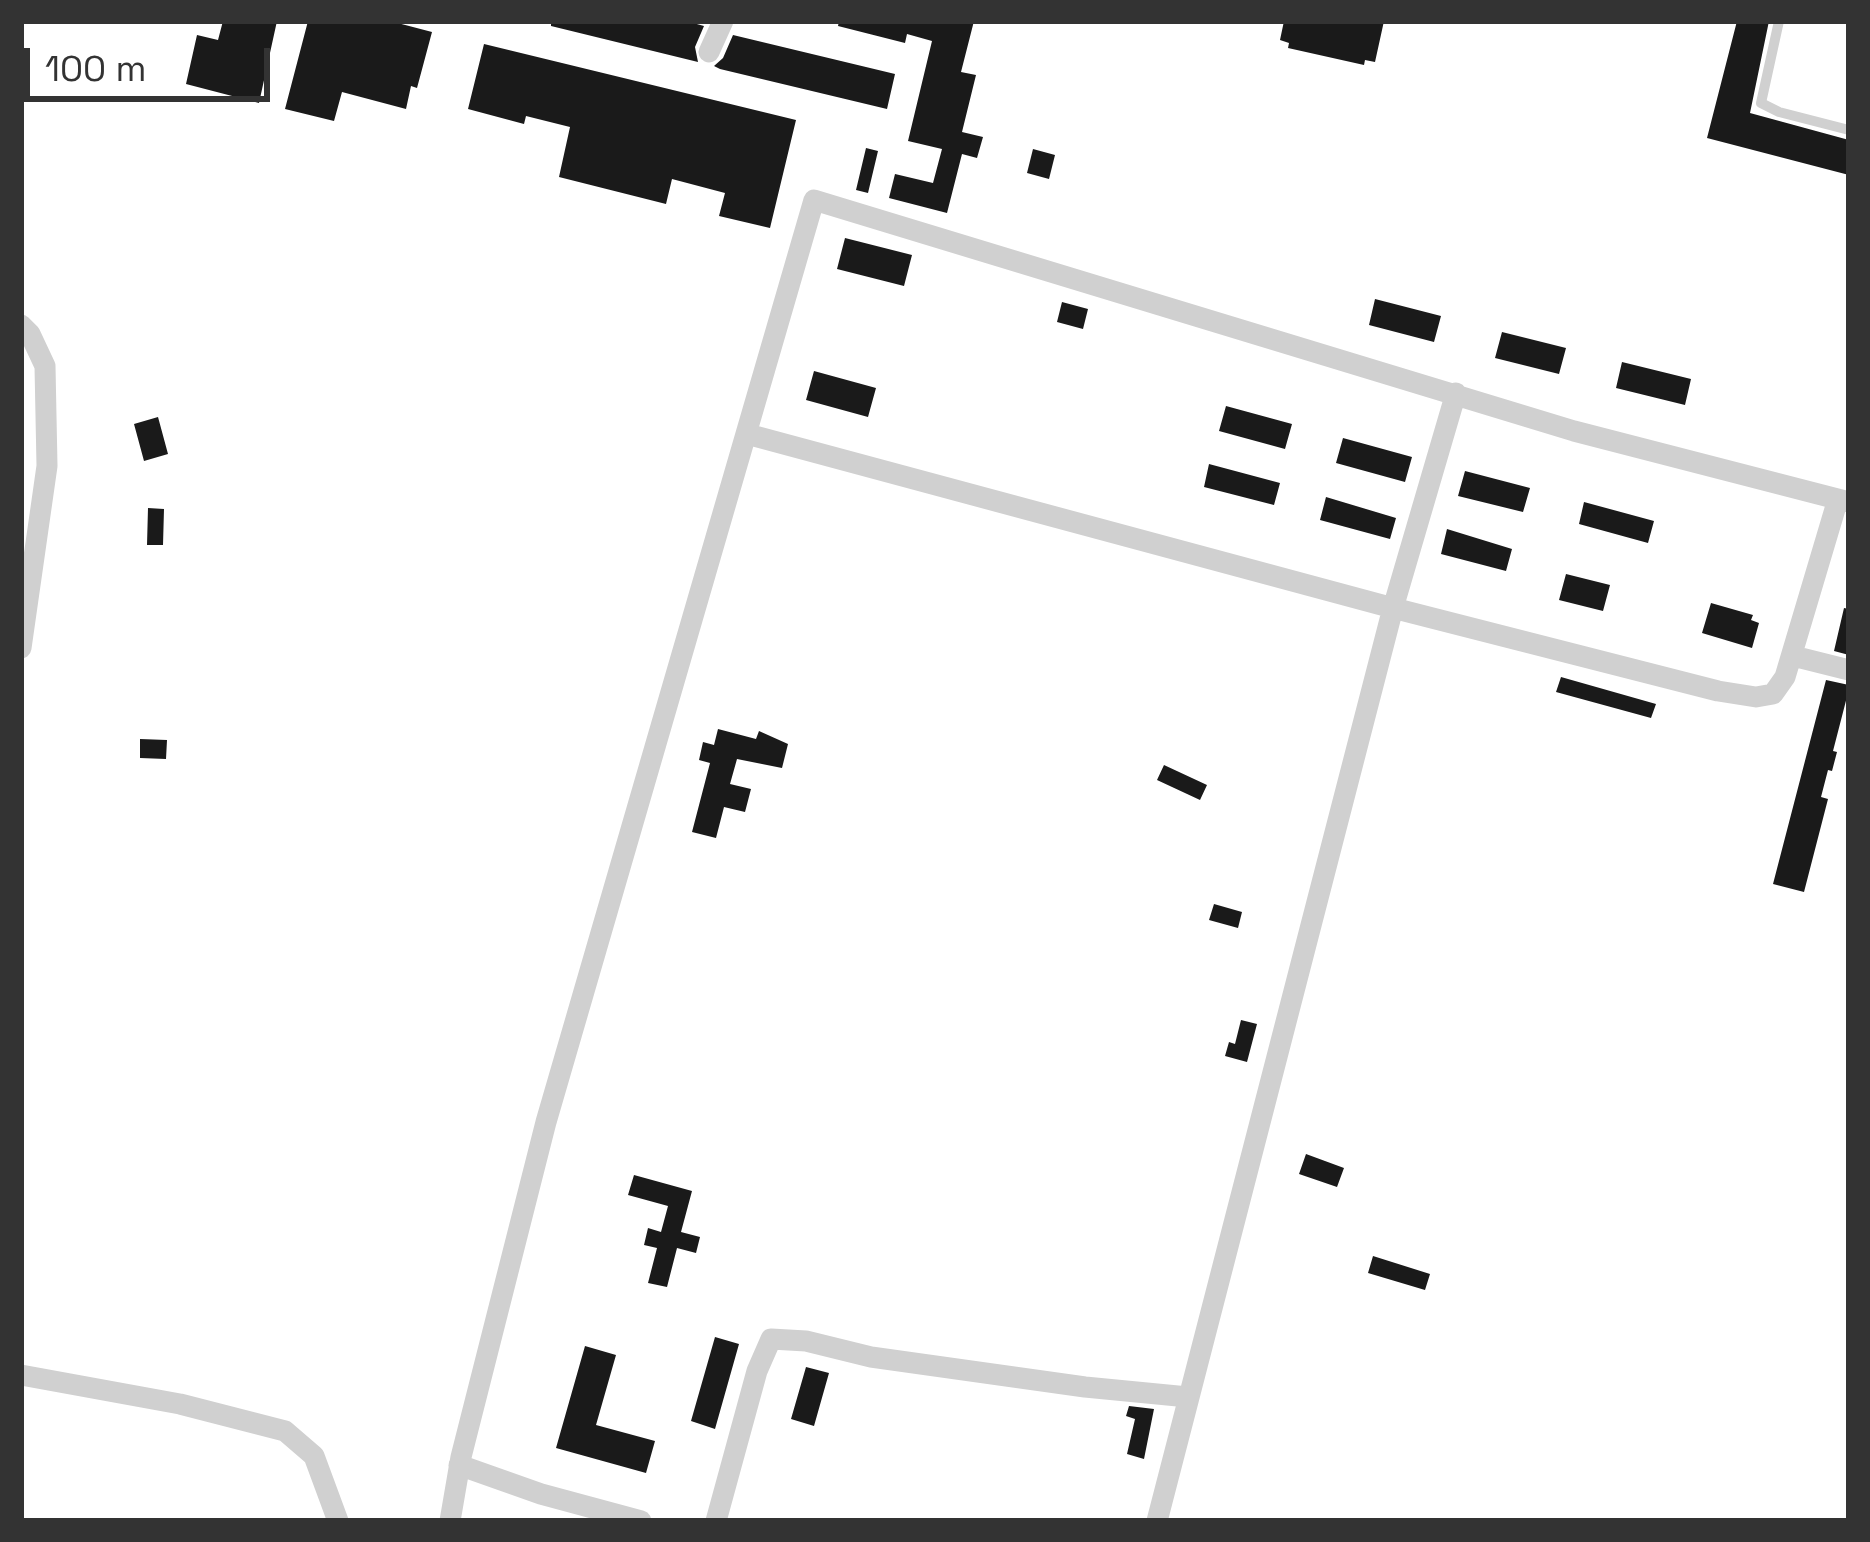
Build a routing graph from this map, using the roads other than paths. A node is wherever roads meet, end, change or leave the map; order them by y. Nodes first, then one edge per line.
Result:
1 (723, 21) edge
2 (1779, 21) edge
3 (709, 52) dead end
4 (1849, 130) edge
5 (21, 325) edge
6 (1456, 393) junction
7 (747, 434) junction
8 (1844, 500) edge
9 (1393, 608) junction
10 (21, 648) edge
11 (1793, 656) junction
12 (1849, 670) edge
13 (21, 1375) edge
14 (1188, 1397) junction
15 (460, 1465) junction
16 (338, 1521) edge
17 (450, 1521) edge
18 (641, 1521) edge
19 (716, 1521) edge
20 (1156, 1521) edge

1 - 3 street
2 - 4 lane
5 - 10 street
6 - 7 street
6 - 8 street
6 - 9 street
7 - 9 street
7 - 15 street
8 - 11 street
9 - 11 street
9 - 14 street
11 - 12 street
13 - 16 street
14 - 19 street
14 - 20 street
15 - 17 street
15 - 18 street

